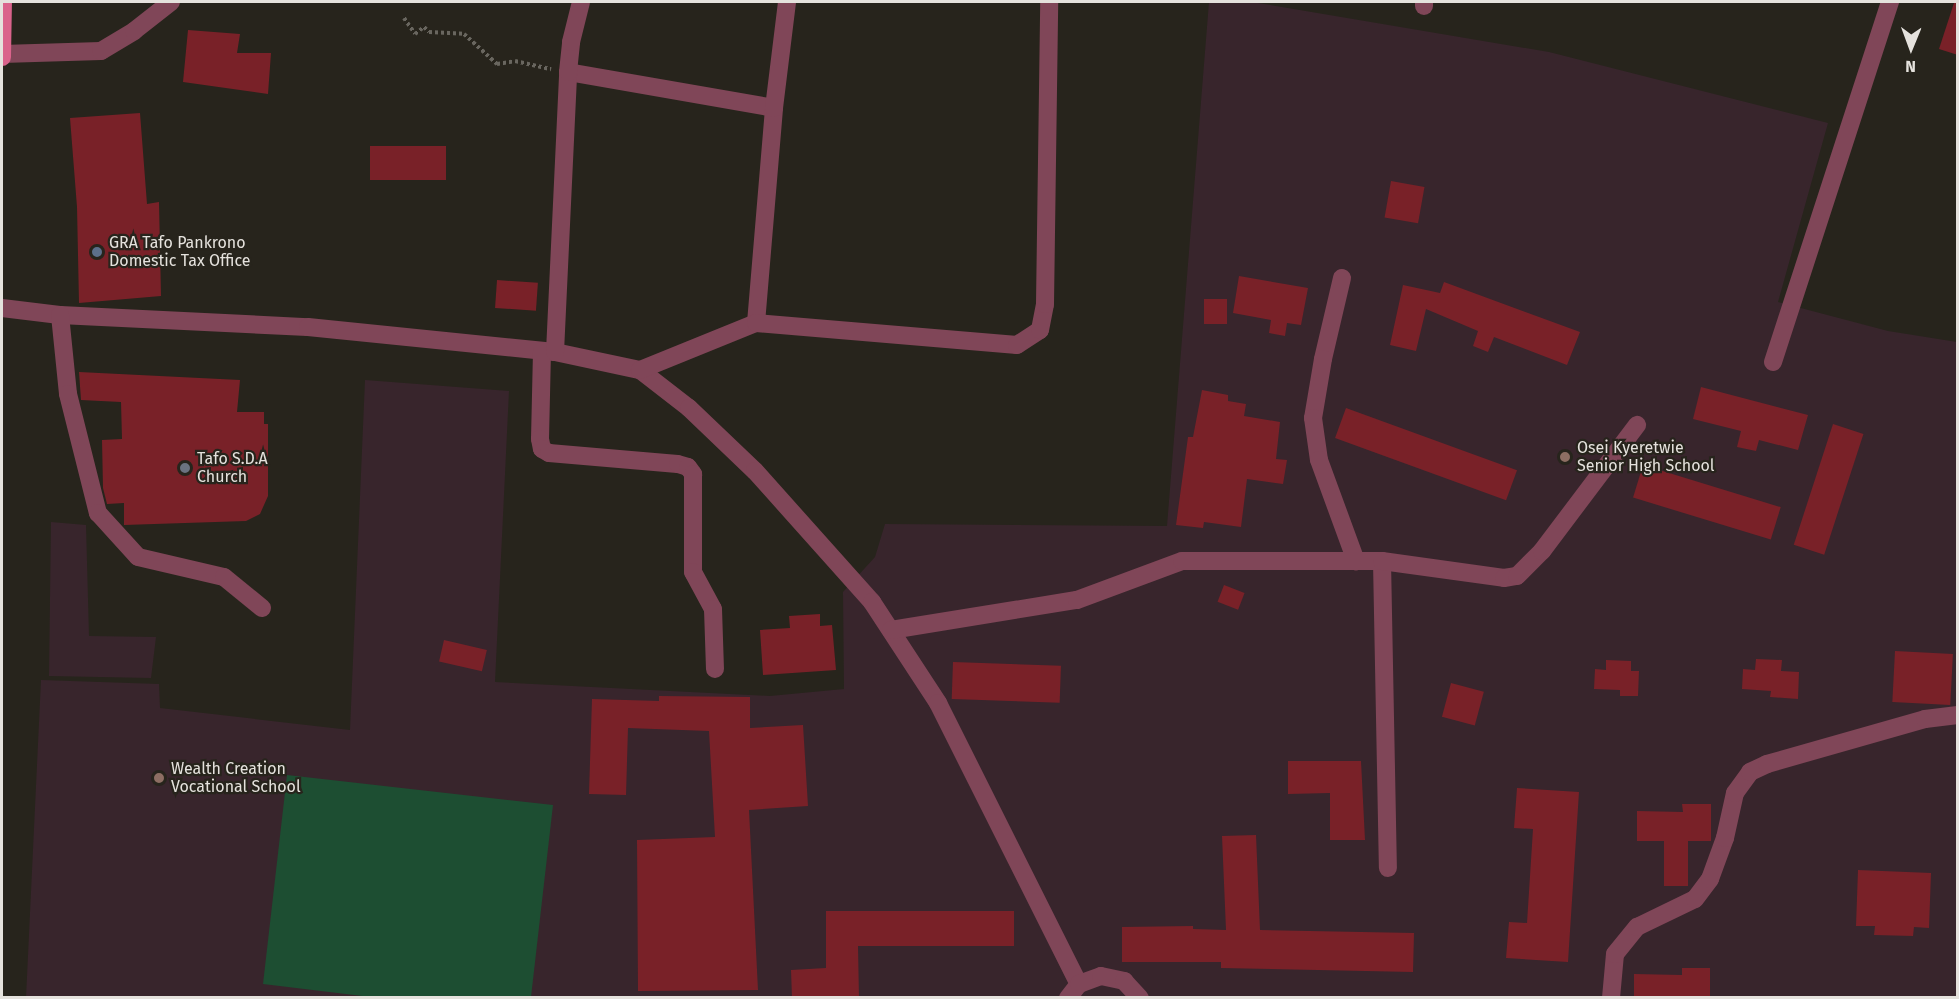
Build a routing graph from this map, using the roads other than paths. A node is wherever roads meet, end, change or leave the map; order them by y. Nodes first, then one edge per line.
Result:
1 (3, 2) edge
2 (171, 2) edge
3 (581, 2) edge
4 (787, 2) edge
5 (1049, 2) edge
6 (1890, 2) edge
7 (2, 56) edge
8 (564, 71) junction
9 (774, 108) junction
10 (1342, 278) dead end
11 (2, 308) edge
12 (60, 315) junction
13 (756, 323) junction
14 (549, 352) junction
15 (1773, 362) dead end
16 (640, 370) junction
17 (1637, 425) dead end
18 (1356, 561) junction
19 (1382, 561) junction
20 (262, 608) dead end
21 (891, 630) junction
22 (715, 669) dead end
23 (1958, 714) edge
24 (1388, 868) dead end
25 (1073, 991) edge
26 (1140, 998) edge
27 (1611, 998) edge

1 - 7 main road
2 - 7 street
3 - 8 street
4 - 9 street
5 - 13 street
6 - 15 street
8 - 9 street
8 - 14 street
9 - 13 street
10 - 18 street
11 - 12 street
12 - 14 street
12 - 20 street
13 - 16 street
14 - 16 street
14 - 22 street
16 - 21 street
17 - 19 street
18 - 19 street
18 - 21 street
19 - 24 street
21 - 25 street
23 - 27 street
25 - 26 street

